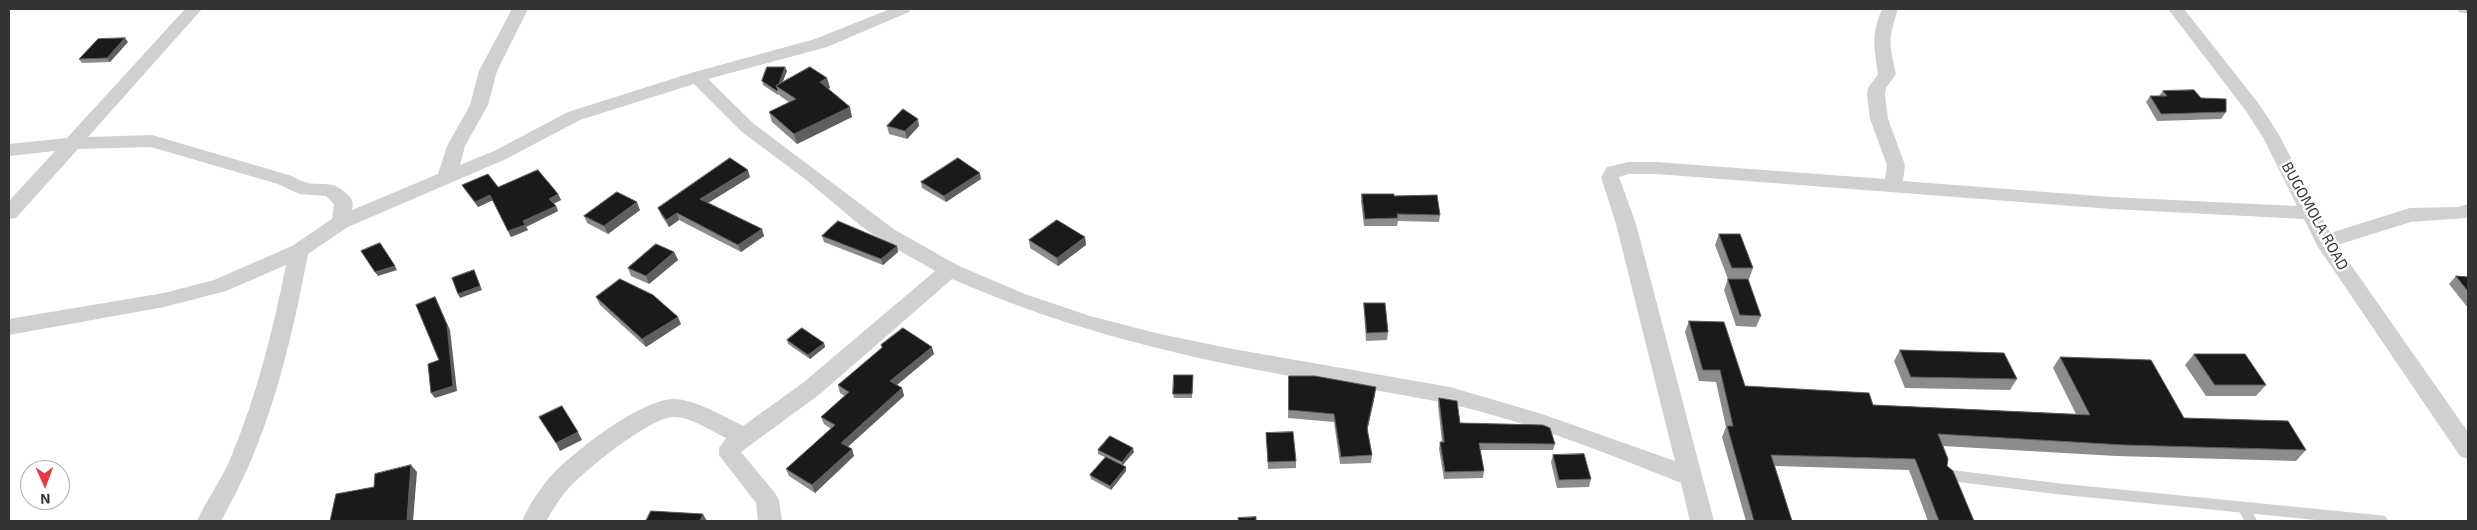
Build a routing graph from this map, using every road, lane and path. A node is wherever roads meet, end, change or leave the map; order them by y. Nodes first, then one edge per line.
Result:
1 (194, 9) edge
2 (520, 9) edge
3 (903, 9) edge
4 (1890, 9) edge
5 (2176, 9) edge
6 (697, 78) junction
7 (72, 143) junction
8 (9, 150) edge
9 (446, 179) junction
10 (1893, 187) junction
11 (2468, 210) edge
12 (9, 213) edge
13 (2312, 213) junction
14 (341, 222) junction
15 (2325, 242) junction
16 (299, 251) junction
17 (951, 269) junction
18 (9, 327) edge
19 (745, 437) junction
20 (2465, 442) edge
21 (1947, 475) edge
22 (1692, 478) junction
23 (2243, 507) junction
24 (209, 521) edge
25 (534, 521) edge
26 (770, 521) edge
27 (1702, 521) edge
28 (2251, 521) edge
29 (2382, 521) edge

1 - 7 street
2 - 9 street
3 - 6 street
4 - 10 street
5 - 13 street, BUGOMOLA ROAD
6 - 9 street
6 - 17 street
7 - 8 street
7 - 12 street
7 - 14 street
9 - 14 street
10 - 13 street
10 - 22 street
11 - 15 street
13 - 15 street, BUGOMOLA ROAD
14 - 16 street
15 - 20 street, BUGOMOLA ROAD
16 - 18 street
16 - 24 street
17 - 19 street
17 - 22 street
19 - 25 street
19 - 26 street
21 - 23 lane
22 - 27 street
23 - 28 lane
23 - 29 lane

